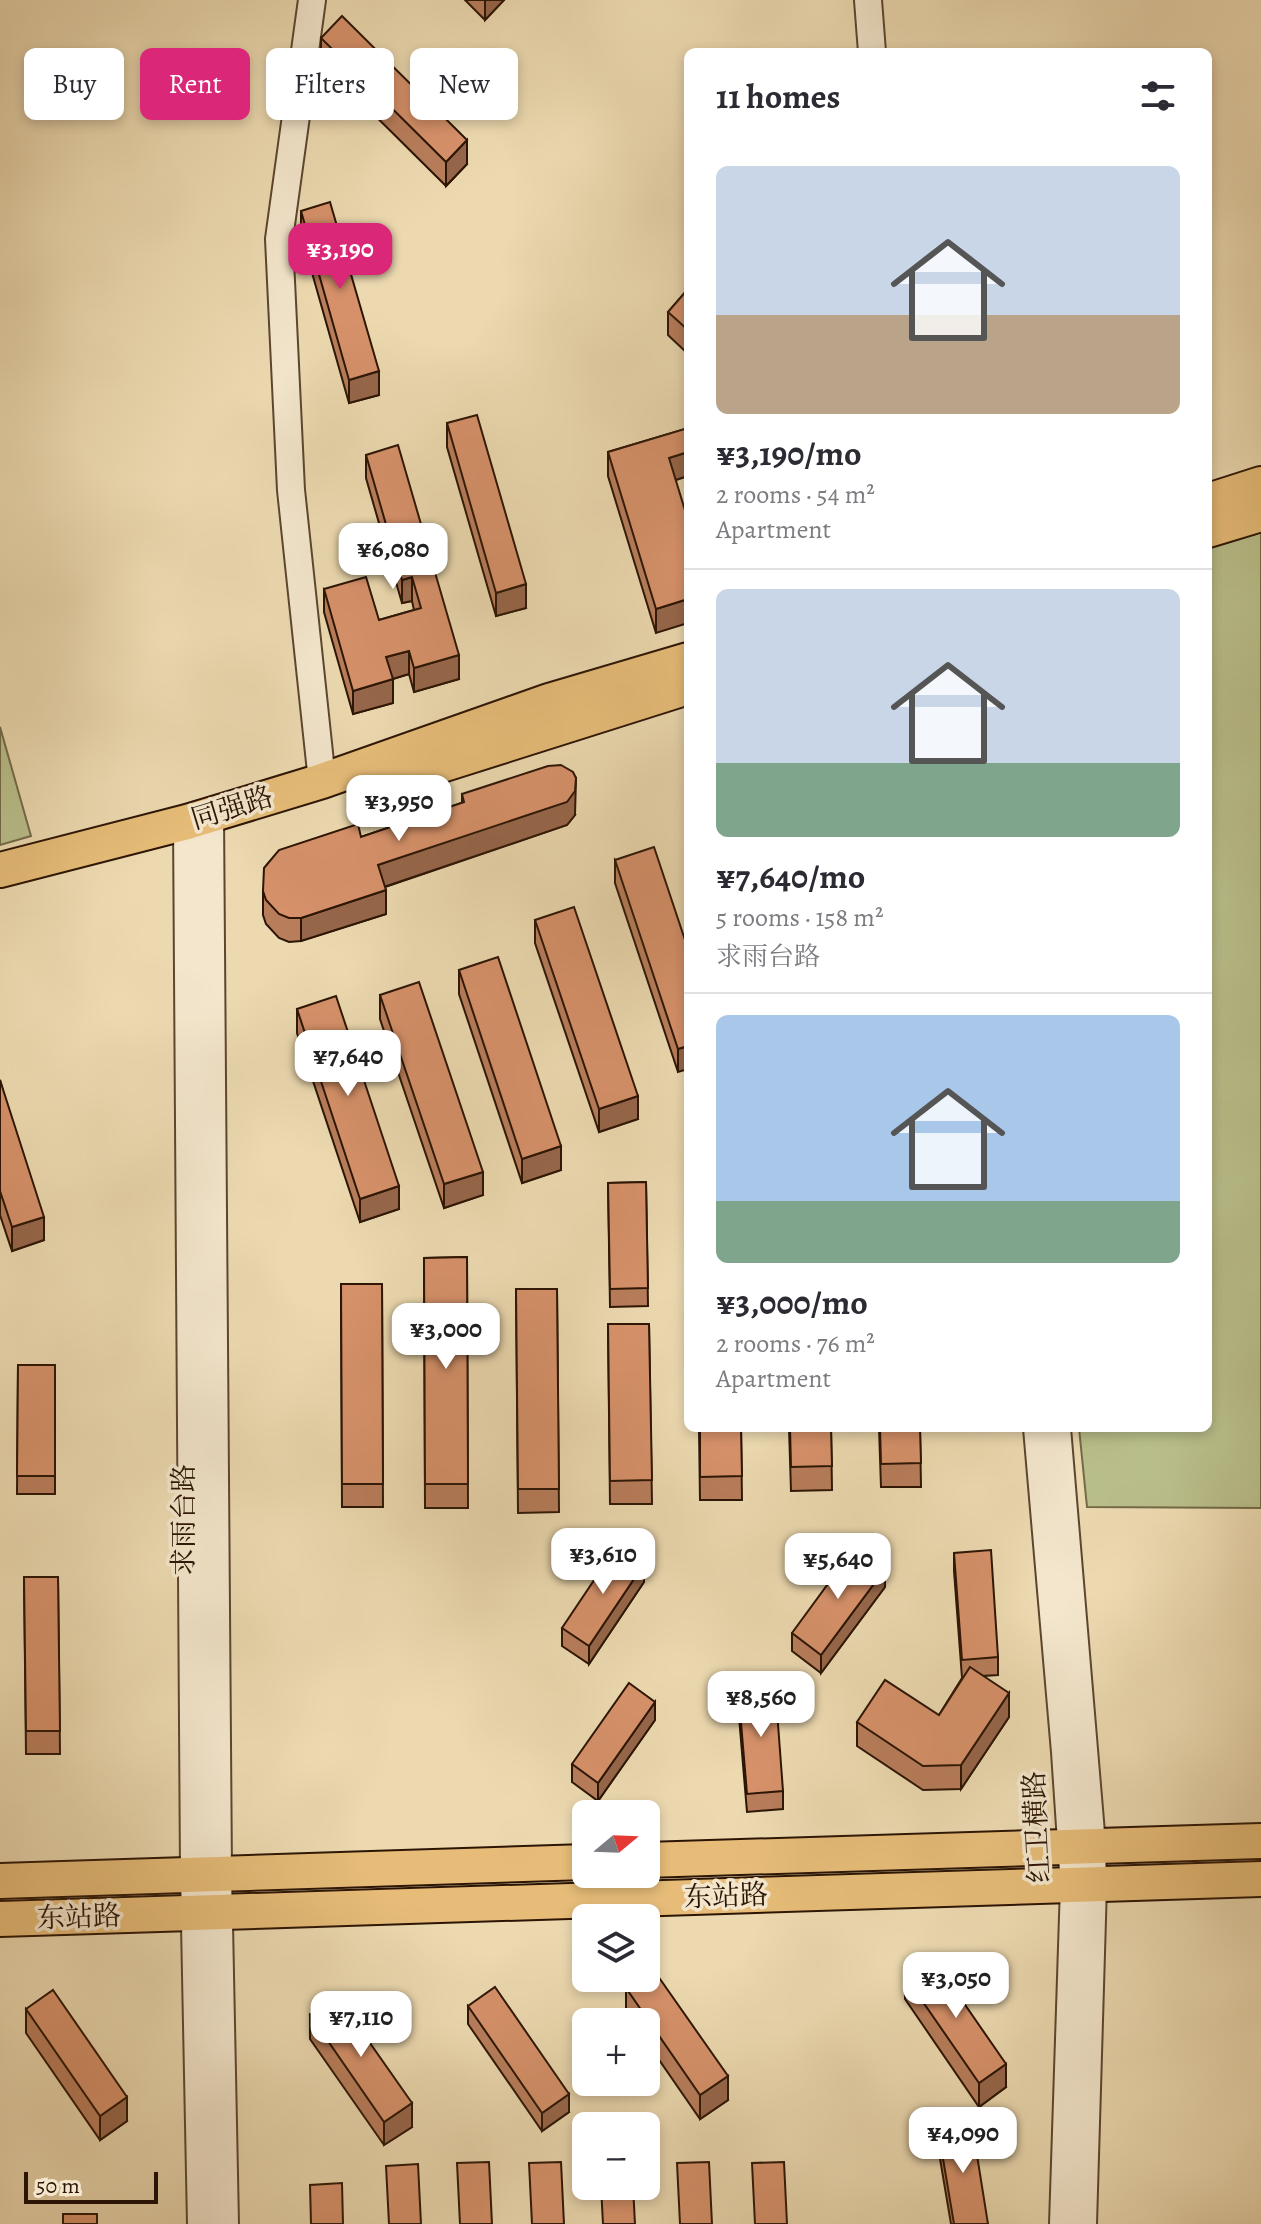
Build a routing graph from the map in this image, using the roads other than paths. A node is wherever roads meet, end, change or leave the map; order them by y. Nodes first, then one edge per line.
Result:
1 (312, 0) edge
2 (868, 0) edge
3 (872, 48) edge
4 (1261, 484) edge
5 (1212, 500) edge
6 (1261, 514) edge
7 (1212, 529) edge
8 (684, 661) edge
9 (684, 688) edge
10 (322, 781) junction
11 (199, 830) junction
12 (0, 870) edge
13 (0, 885) edge
14 (1037, 1432) edge
15 (1057, 1432) edge
16 (1261, 1841) edge
17 (1082, 1846) junction
18 (660, 1860) edge
19 (572, 1862) edge
20 (206, 1874) junction
21 (1261, 1879) edge
22 (0, 1881) edge
23 (1083, 1885) junction
24 (207, 1913) junction
25 (0, 1919) edge
26 (201, 2224) edge
27 (225, 2224) edge
28 (1063, 2224) edge
29 (1083, 2224) edge

1 - 10 street
2 - 3 street
4 - 5 main road
6 - 7 main road
8 - 10 main road, 同强路
9 - 11 main road, 同强路
10 - 11 main road, 同强路
11 - 12 main road, 同强路
11 - 13 main road, 同强路
11 - 20 street, 求雨台路
14 - 17 street, 红卫横路
15 - 17 street, 红卫横路
16 - 17 main road, 东站路
17 - 18 main road, 东站路
17 - 23 street, 红卫横路
19 - 20 main road, 东站路
20 - 22 main road, 东站路
20 - 24 street, 求雨台路
21 - 23 main road, 东站路
23 - 24 main road, 东站路
23 - 28 street, 红卫横路
23 - 29 street, 红卫横路
24 - 25 main road, 东站路
24 - 26 street, 求雨台路
24 - 27 street, 求雨台路

